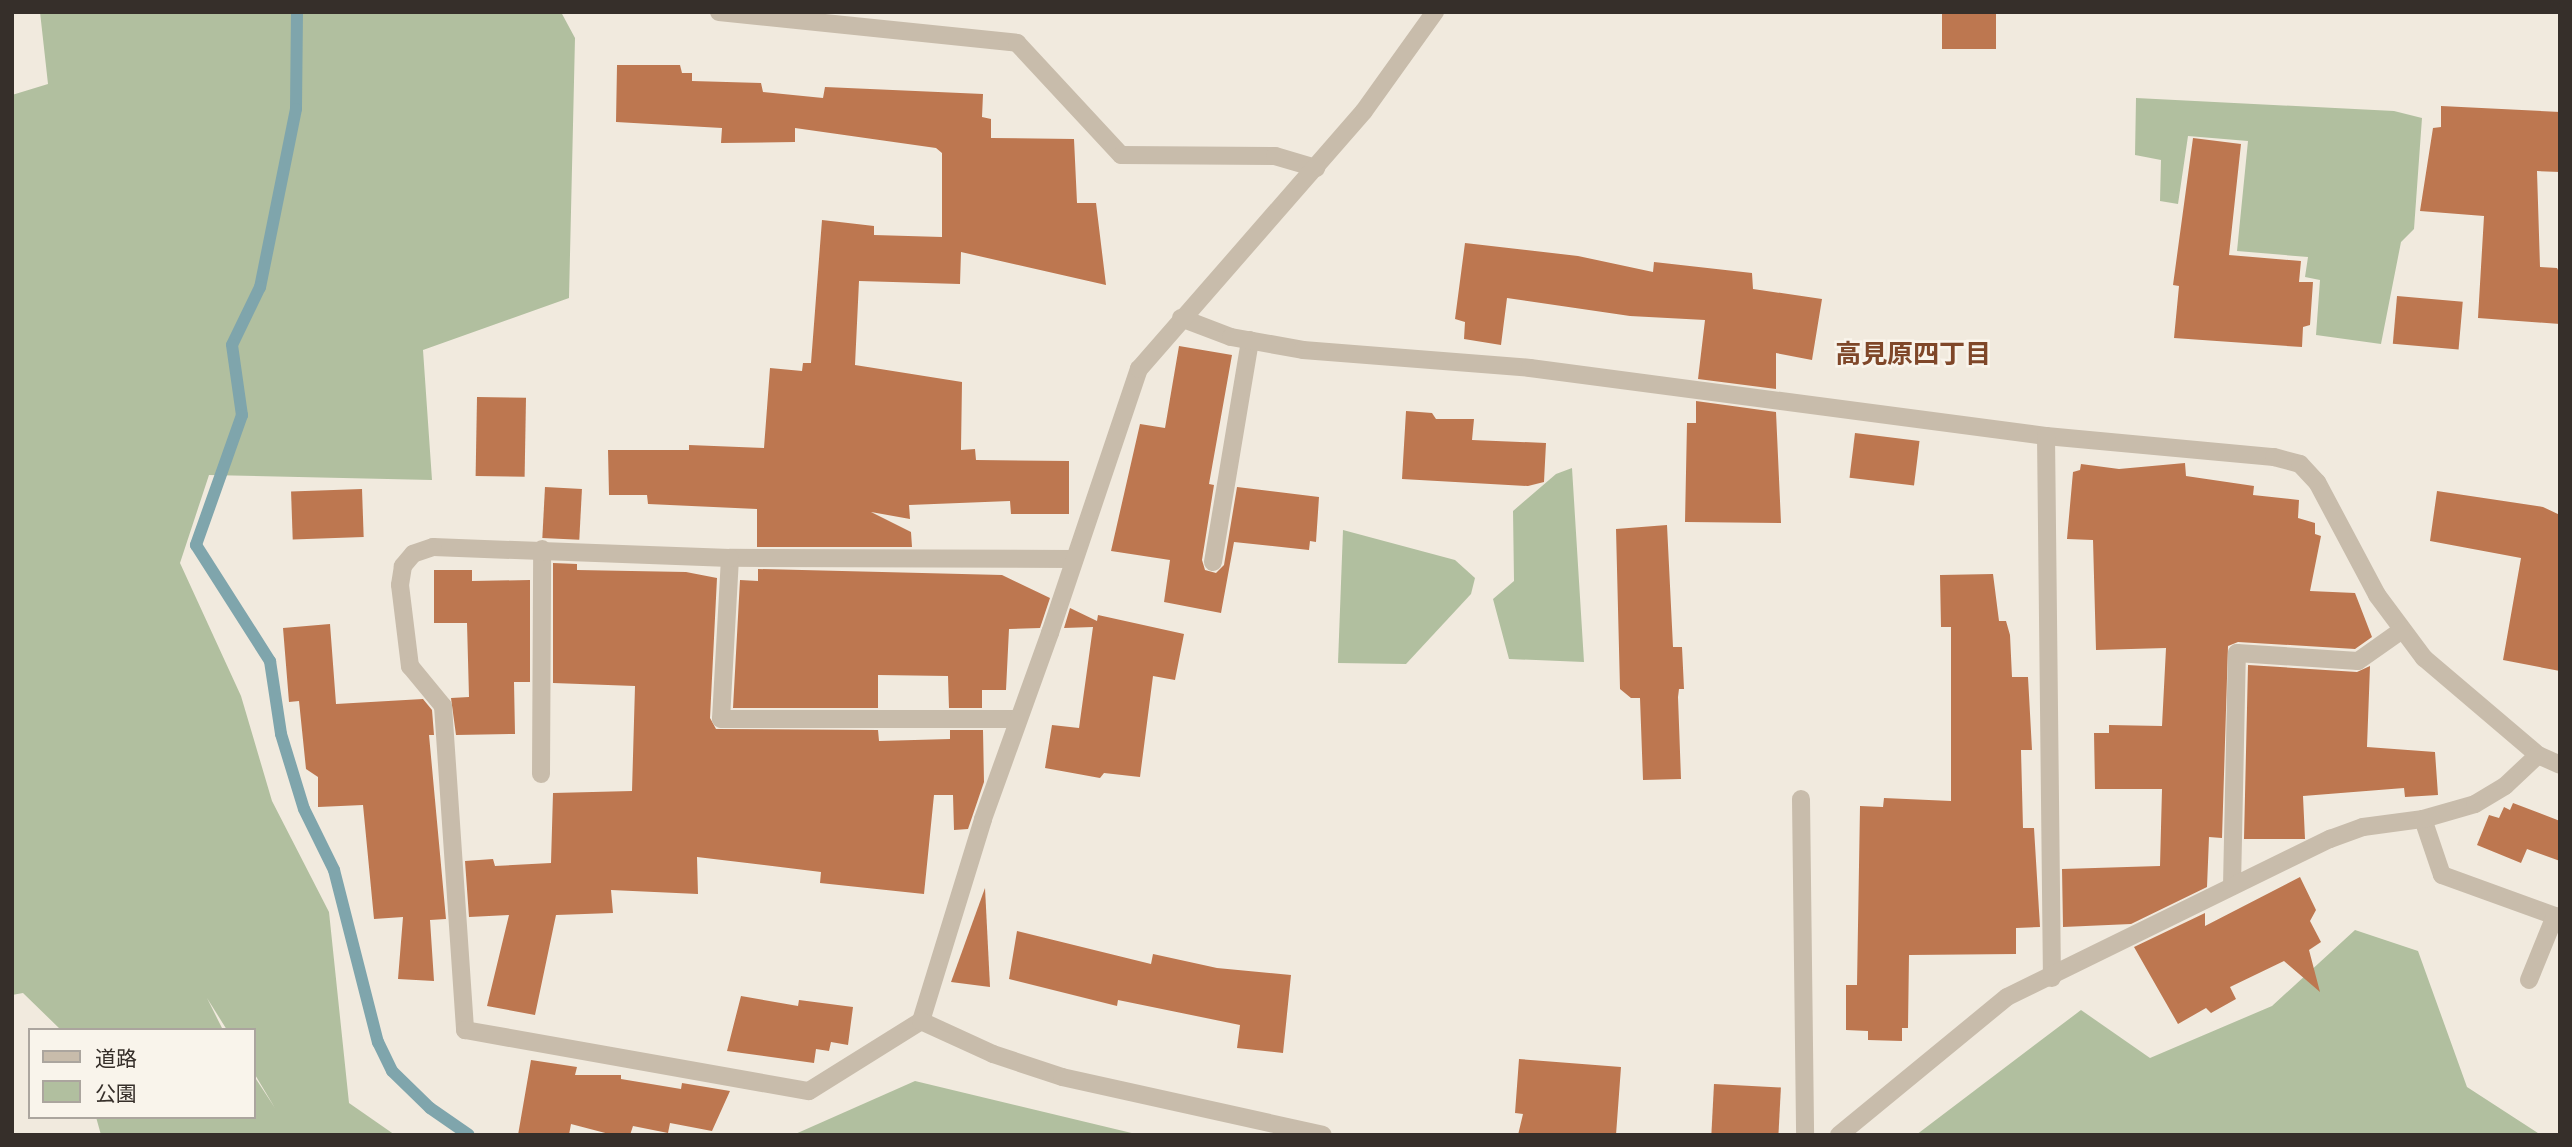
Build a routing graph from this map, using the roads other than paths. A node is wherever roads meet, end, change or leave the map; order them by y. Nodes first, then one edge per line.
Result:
1 (719, 12) edge
2 (1435, 12) edge
3 (852, 19) edge
4 (1316, 168) junction
5 (1181, 318) junction
6 (1250, 340) junction
7 (2046, 436) junction
8 (542, 549) junction
9 (730, 558) junction
10 (1074, 559) junction
11 (1213, 562) dead end
12 (2402, 630) junction
13 (1018, 719) junction
14 (2538, 755) junction
15 (2560, 765) edge
16 (541, 774) dead end
17 (1801, 799) dead end
18 (2423, 819) junction
19 (2232, 886) junction
20 (2052, 978) junction
21 (2529, 980) dead end
22 (921, 1021) junction
23 (1323, 1135) edge
24 (1805, 1135) edge
25 (1839, 1135) edge

1 - 3 street
2 - 4 street
3 - 4 street
4 - 5 street
5 - 6 street
5 - 10 street
6 - 7 street
6 - 11 street
7 - 12 street
7 - 20 street
8 - 9 street
8 - 16 street
8 - 22 street
9 - 10 street
9 - 13 street
10 - 13 street
12 - 14 street
12 - 19 street
13 - 22 street
14 - 15 street
14 - 18 street
17 - 24 street
18 - 19 street
18 - 21 street
19 - 20 street
20 - 25 street
22 - 23 street

